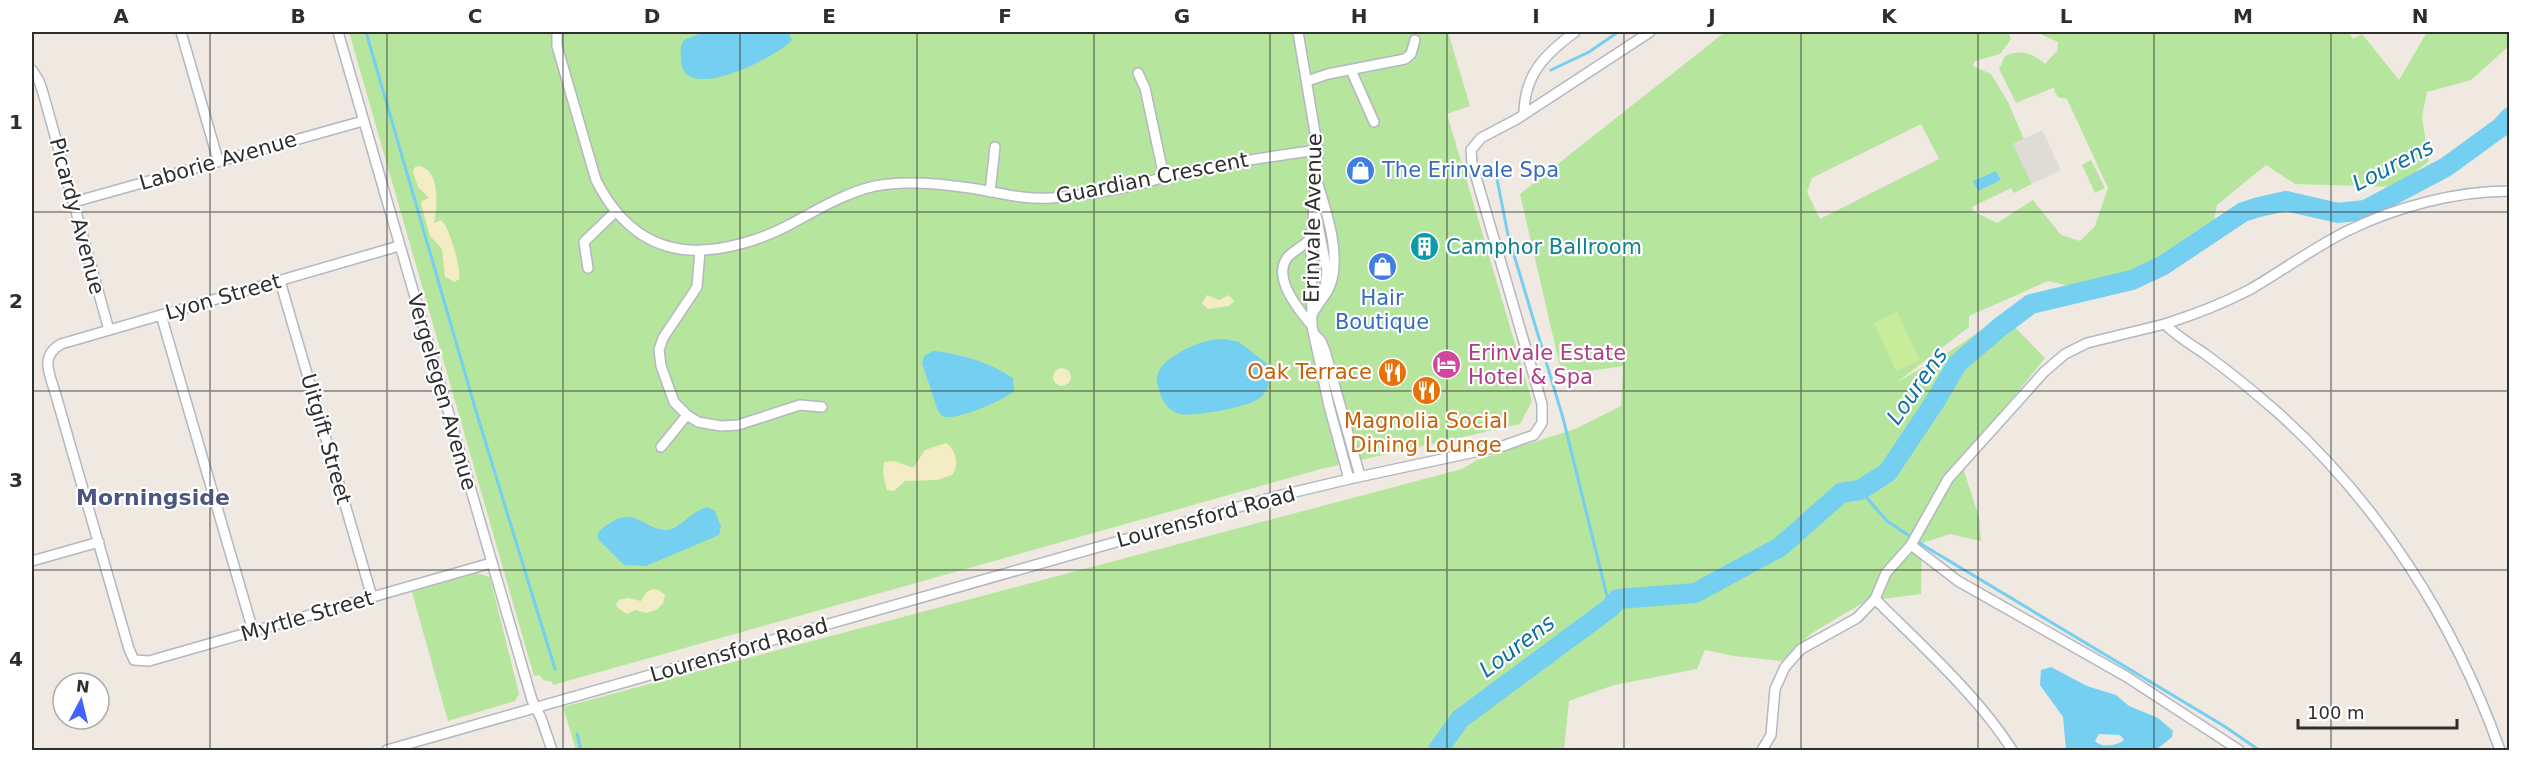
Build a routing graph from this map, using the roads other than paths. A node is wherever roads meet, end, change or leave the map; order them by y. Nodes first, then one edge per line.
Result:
1 (181, 32) edge
2 (338, 32) edge
3 (557, 32) edge
4 (1298, 32) edge
5 (1575, 32) edge
6 (1650, 32) edge
7 (1415, 40) dead end
8 (32, 70) edge
9 (1351, 70) junction
10 (1138, 74) dead end
11 (1307, 81) junction
12 (1524, 114) junction
13 (363, 121) junction
14 (1374, 122) dead end
15 (995, 147) dead end
16 (1318, 150) junction
17 (218, 160) junction
18 (1164, 177) junction
19 (1316, 177) junction
20 (2510, 191) edge
21 (990, 192) junction
22 (74, 202) junction
23 (1314, 207) junction
24 (615, 212) junction
25 (1312, 236) junction
26 (399, 246) junction
27 (700, 250) junction
28 (588, 268) dead end
29 (280, 281) junction
30 (1324, 296) junction
31 (1312, 314) junction
32 (161, 315) junction
33 (2165, 324) junction
34 (109, 330) junction
35 (1313, 330) junction
36 (822, 407) dead end
37 (687, 415) junction
38 (661, 447) dead end
39 (1360, 476) junction
40 (1349, 478) junction
41 (99, 542) junction
42 (1911, 545) junction
43 (32, 561) edge
44 (491, 563) junction
45 (372, 597) junction
46 (1875, 599) junction
47 (253, 632) junction
48 (536, 708) junction
49 (409, 747) edge
50 (393, 750) edge
51 (552, 750) edge
52 (1762, 750) edge
53 (2012, 750) edge
54 (2239, 750) edge
55 (2500, 750) edge

1 - 17 street
2 - 13 street, Vergelegen Avenue
3 - 24 street, Guardian Crescent
4 - 11 street, Erinvale Avenue
5 - 12 street
6 - 12 street, Lourensford Road
7 - 9 street
8 - 22 street, Picardy Avenue
9 - 11 street
9 - 14 street
10 - 18 street
11 - 16 street, Erinvale Avenue
12 - 39 street, Lourensford Road
13 - 17 street, Laborie Avenue
13 - 26 street, Vergelegen Avenue
15 - 21 street
16 - 18 street, Guardian Crescent
16 - 19 street, Erinvale Avenue
17 - 22 street, Laborie Avenue
18 - 21 street, Guardian Crescent
19 - 23 street, Erinvale Avenue
19 - 30 street
20 - 33 street
21 - 27 street, Guardian Crescent
22 - 34 street, Picardy Avenue
23 - 25 street, Erinvale Avenue
23 - 30 street
24 - 27 street, Guardian Crescent
24 - 28 street
25 - 31 street, Erinvale Avenue
25 - 35 street
26 - 29 street, Lyon Street
26 - 44 street, Vergelegen Avenue
27 - 37 street
29 - 32 street, Lyon Street
29 - 45 street, Uitgift Street
30 - 31 street
31 - 35 street, Erinvale Avenue
32 - 34 street, Lyon Street
32 - 47 street
33 - 42 street
33 - 55 street
34 - 41 street, Lyon Street
35 - 39 street, Erinvale Avenue
35 - 40 street, Erinvale Avenue
36 - 37 street
37 - 38 street
39 - 40 street, Lourensford Road
40 - 48 street, Lourensford Road
41 - 43 street
41 - 47 street, Myrtle Street
42 - 46 street
42 - 54 street
44 - 45 street, Myrtle Street
44 - 48 street, Vergelegen Avenue
45 - 47 street, Myrtle Street
46 - 52 street
46 - 53 street
48 - 49 street, Lourensford Road
48 - 51 street, Vergelegen Avenue
49 - 50 street, Lourensford Road

